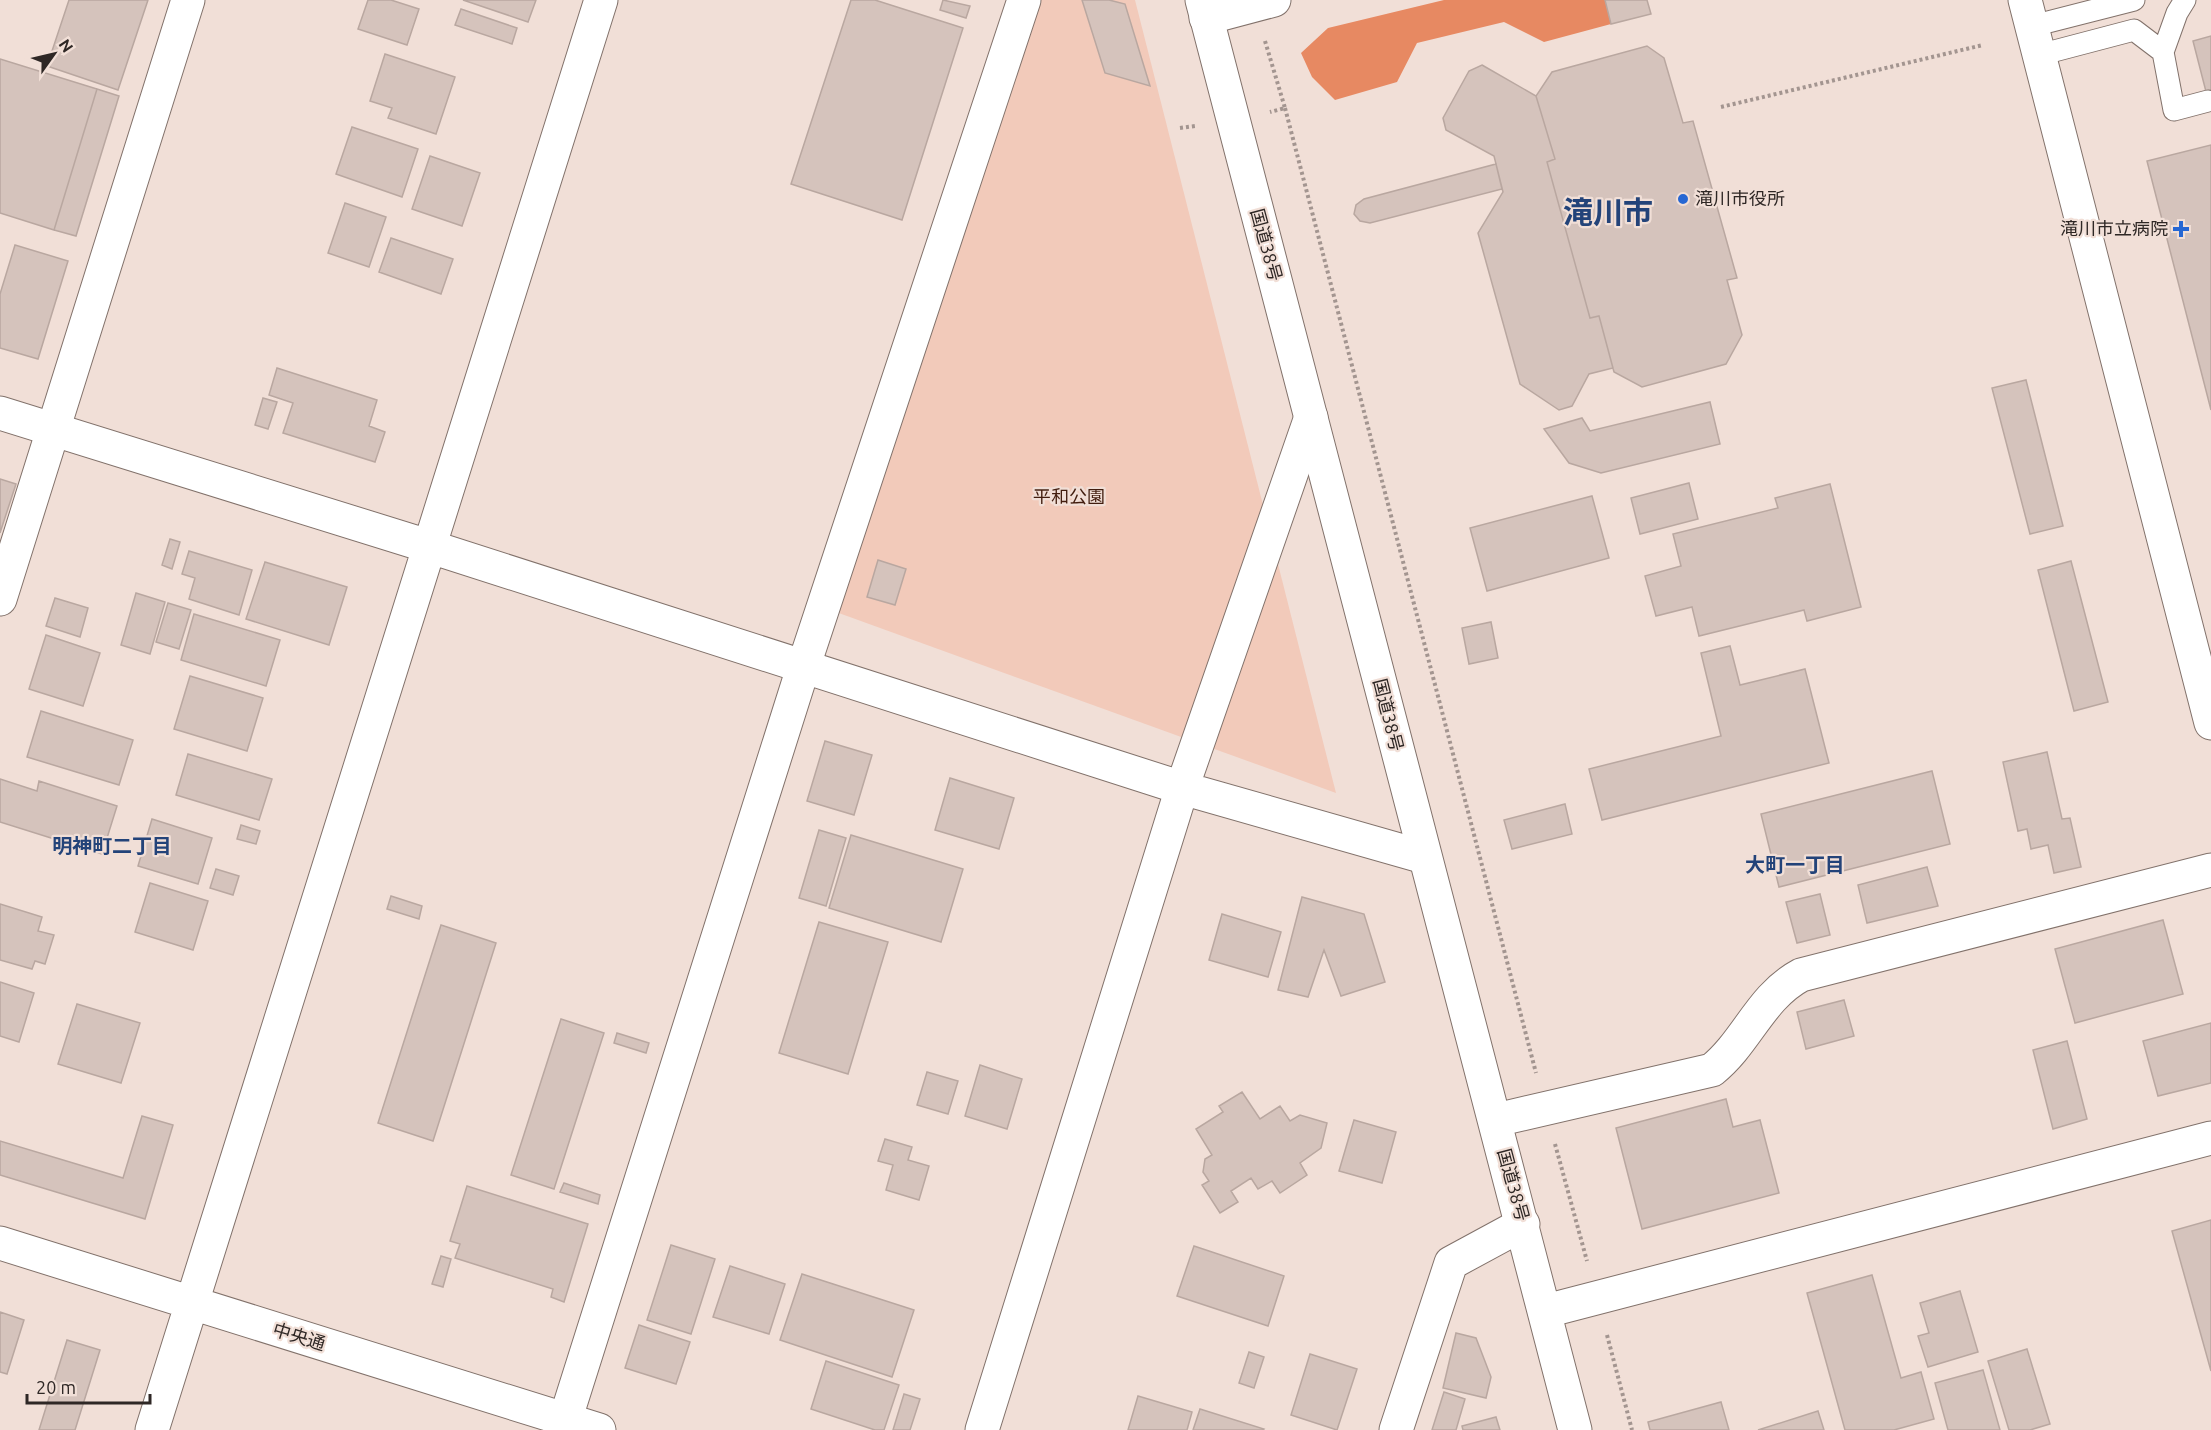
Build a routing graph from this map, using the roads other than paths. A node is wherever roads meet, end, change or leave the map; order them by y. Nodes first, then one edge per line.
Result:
1 (188, 0) edge
2 (601, 0) edge
3 (1024, 0) edge
4 (1274, 0) edge
5 (2134, 0) edge
6 (2185, 0) edge
7 (1204, 9) edge
8 (2032, 27) edge
9 (2163, 52) junction
10 (2208, 101) dead end
11 (0, 413) edge
12 (1311, 417) junction
13 (53, 430) junction
14 (431, 547) junction
15 (0, 599) edge
16 (2203, 664) edge
17 (803, 668) junction
18 (2211, 723) edge
19 (1182, 788) junction
20 (1424, 857) junction
21 (2211, 870) edge
22 (1496, 1120) junction
23 (2211, 1138) edge
24 (1523, 1224) junction
25 (0, 1243) edge
26 (192, 1303) junction
27 (1546, 1311) junction
28 (564, 1425) edge
29 (152, 1430) edge
30 (599, 1430) edge
31 (982, 1430) edge
32 (1396, 1430) edge
33 (1575, 1430) edge

1 - 13 main road
2 - 14 main road
3 - 17 main road
4 - 7 main road
5 - 8 lane
6 - 9 lane
7 - 12 main road, 国道38号
8 - 9 lane
8 - 16 main road
9 - 10 lane
11 - 13 main road
12 - 19 main road
12 - 20 main road, 国道38号
13 - 14 main road
13 - 15 main road
14 - 17 main road
14 - 26 main road
16 - 18 main road
17 - 19 main road
17 - 28 main road
19 - 20 main road
19 - 31 main road
20 - 22 main road, 国道38号
21 - 22 main road
22 - 24 main road, 国道38号
23 - 27 main road
24 - 27 main road, 国道38号
24 - 32 main road
25 - 26 main road, 中央通
26 - 28 main road, 中央通
26 - 29 main road
27 - 33 main road, 国道38号
28 - 30 main road, 中央通

